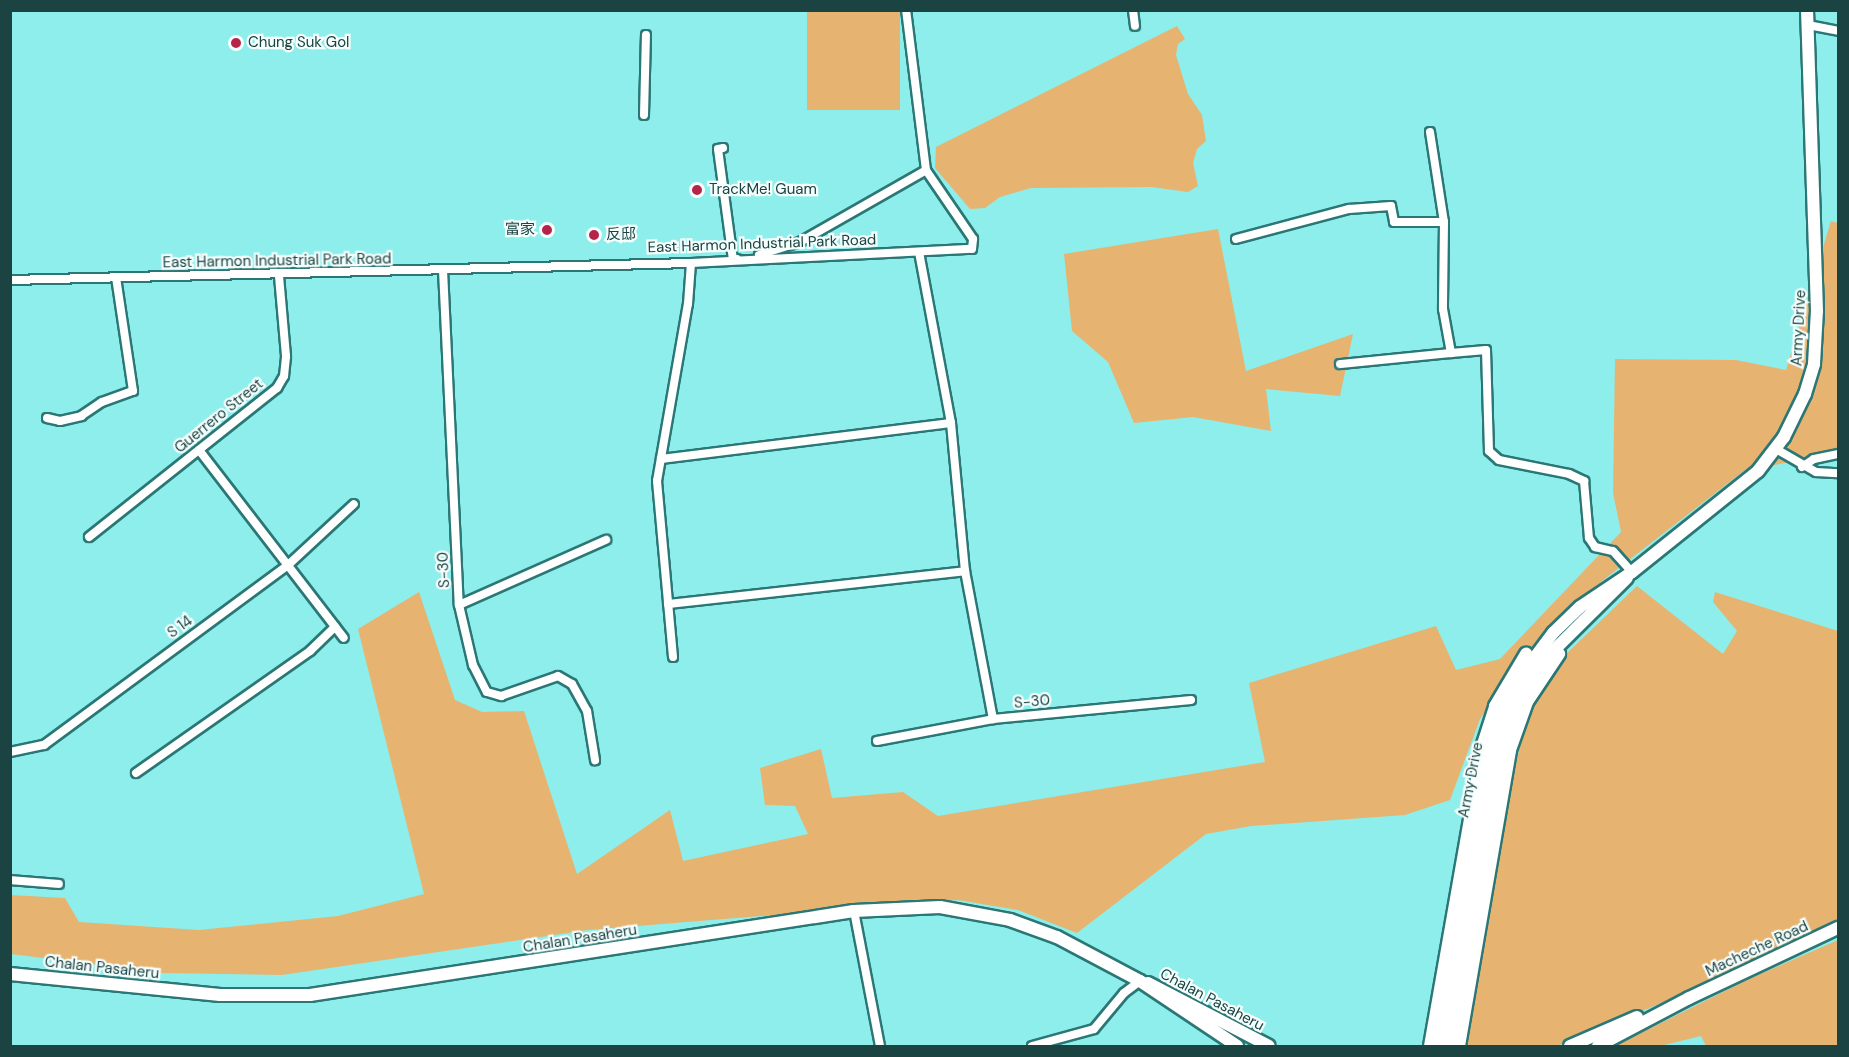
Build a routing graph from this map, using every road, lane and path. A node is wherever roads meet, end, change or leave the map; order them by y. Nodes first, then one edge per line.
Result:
1 (906, 10) edge
2 (1133, 10) edge
3 (1807, 10) edge
4 (1808, 25) junction
5 (1135, 26) dead end
6 (1839, 32) edge
7 (646, 35) dead end
8 (644, 115) dead end
9 (1430, 132) dead end
10 (723, 148) dead end
11 (926, 170) junction
12 (1444, 222) junction
13 (1236, 238) dead end
14 (919, 252) junction
15 (733, 260) junction
16 (691, 263) junction
17 (443, 270) junction
18 (279, 276) junction
19 (116, 277) junction
20 (10, 280) edge
21 (1452, 353) junction
22 (1340, 364) dead end
23 (46, 418) dead end
24 (951, 423) junction
25 (1776, 449) junction
26 (199, 450) junction
27 (1839, 454) edge
28 (661, 459) junction
29 (1802, 467) junction
30 (1839, 473) edge
31 (354, 504) dead end
32 (89, 537) dead end
33 (606, 540) dead end
34 (287, 566) junction
35 (965, 571) junction
36 (1632, 572) junction
37 (1601, 597) junction
38 (668, 604) junction
39 (459, 605) junction
40 (335, 627) junction
41 (344, 638) dead end
42 (673, 657) dead end
43 (1191, 700) dead end
44 (993, 719) junction
45 (877, 741) dead end
46 (10, 752) edge
47 (595, 760) dead end
48 (136, 773) dead end
49 (10, 880) edge
50 (59, 884) dead end
51 (854, 911) junction
52 (1839, 928) edge
53 (10, 974) edge
54 (1140, 981) junction
55 (1689, 998) junction
56 (880, 1047) edge
57 (1032, 1047) edge
58 (1237, 1047) edge
59 (1269, 1047) edge
60 (1430, 1047) edge
61 (1441, 1047) edge
62 (1449, 1047) edge
63 (1460, 1047) edge
64 (1570, 1047) edge
65 (1598, 1047) edge

1 - 11 street, East Harmon Industrial Park Road
2 - 5 street
3 - 4 main road, Army Drive
4 - 6 street
4 - 25 main road, Army Drive
7 - 8 street
9 - 12 street
10 - 15 street
11 - 14 street, East Harmon Industrial Park Road
11 - 15 street
12 - 13 street
12 - 21 street
14 - 15 street, East Harmon Industrial Park Road
14 - 24 street
15 - 16 street, East Harmon Industrial Park Road
16 - 17 street, East Harmon Industrial Park Road
16 - 28 street
17 - 18 street, East Harmon Industrial Park Road
17 - 39 street, S-30
18 - 19 street, East Harmon Industrial Park Road
18 - 26 street, Guerrero Street
19 - 20 street, East Harmon Industrial Park Road
19 - 23 street
21 - 22 street
21 - 36 street
24 - 28 street
24 - 35 street
25 - 29 street
25 - 36 main road, Army Drive
26 - 32 street, Guerrero Street
26 - 34 street
27 - 29 street
28 - 38 street
29 - 30 street
31 - 34 street, S 14
33 - 39 street
34 - 40 street
34 - 46 street, S 14
35 - 38 street
35 - 44 street
36 - 37 main road, Army Drive
37 - 60 main road
37 - 61 main road, Army Drive
37 - 62 main road, Army Drive
37 - 63 main road
38 - 42 street
39 - 47 street, S-30
40 - 41 street
40 - 48 street
43 - 44 street, S-30
44 - 45 street, S-30
49 - 50 street
51 - 53 main road, Chalan Pasaheru
51 - 54 main road, Chalan Pasaheru
51 - 56 street
52 - 55 main road, Macheche Road
54 - 57 street
54 - 58 main road, Chalan Pasaheru
54 - 59 main road, Chalan Pasaheru
55 - 64 main road, Macheche Road
55 - 65 main road, Macheche Road

